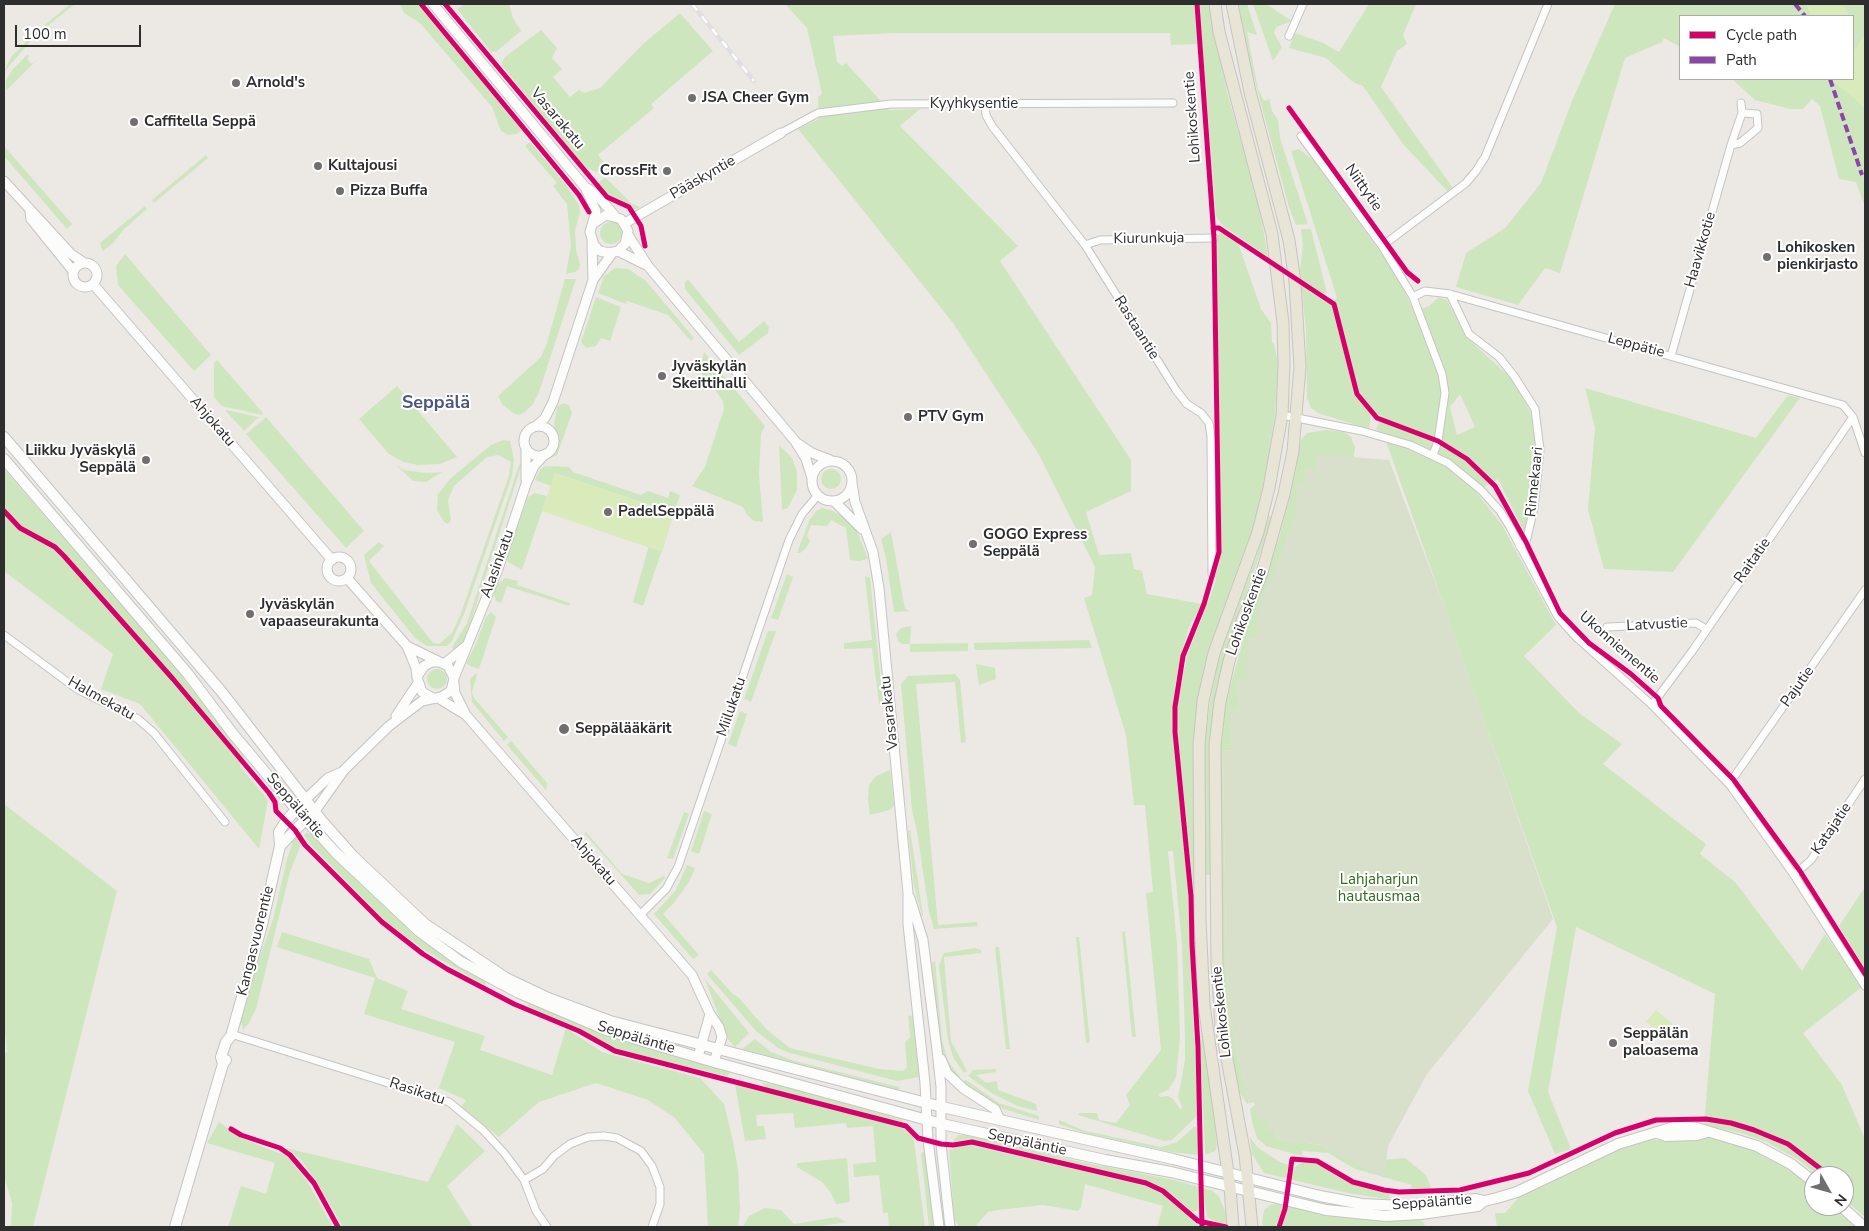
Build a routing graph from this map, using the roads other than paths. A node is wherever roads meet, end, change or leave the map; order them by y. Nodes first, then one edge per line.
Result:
1 (433, 4) edge
2 (1215, 4) edge
3 (1232, 4) edge
4 (1303, 4) edge
5 (1548, 4) edge
6 (1289, 36) dead end
7 (1173, 103) dead end
8 (985, 104) junction
9 (1741, 104) dead end
10 (1742, 113) junction
11 (781, 133) joint
12 (1301, 136) dead end
13 (1730, 145) junction
14 (4, 182) edge
15 (585, 187) junction
16 (30, 212) junction
17 (615, 216) junction
18 (594, 223) junction
19 (625, 223) junction
20 (628, 235) junction
21 (1214, 238) dead end
22 (592, 241) junction
23 (1084, 245) junction
24 (1382, 246) junction
25 (616, 252) junction
26 (83, 262) junction
27 (648, 266) junction
28 (73, 271) junction
29 (593, 280) junction
30 (93, 284) junction
31 (1450, 294) junction
32 (1413, 297) junction
33 (1671, 356) junction
34 (552, 402) junction
35 (1282, 415) junction
36 (1853, 416) junction
37 (1297, 417) junction
38 (536, 426) junction
39 (553, 434) junction
40 (4, 437) edge
41 (795, 441) junction
42 (526, 448) junction
43 (1865, 453) edge
44 (545, 454) junction
45 (1433, 454) junction
46 (4, 459) edge
47 (830, 460) junction
48 (812, 478) junction
49 (852, 483) junction
50 (526, 484) junction
51 (818, 495) junction
52 (834, 501) junction
53 (866, 534) junction
54 (1520, 547) junction
55 (332, 560) junction
56 (1212, 574) dead end
57 (347, 578) junction
58 (1865, 590) edge
59 (1607, 627) dead end
60 (1706, 629) junction
61 (4, 635) edge
62 (469, 642) junction
63 (407, 646) junction
64 (442, 663) junction
65 (418, 680) junction
66 (454, 681) junction
67 (436, 698) junction
68 (1652, 705) junction
69 (466, 715) junction
70 (389, 726) junction
71 (344, 770) junction
72 (1865, 779) edge
73 (1729, 784) junction
74 (306, 799) junction
75 (296, 809) junction
76 (314, 811) junction
77 (306, 820) junction
78 (225, 822) dead end
79 (280, 846) junction
80 (1794, 875) junction
81 (908, 893) junction
82 (640, 914) junction
83 (1865, 986) edge
84 (710, 1014) junction
85 (231, 1035) junction
86 (701, 1045) junction
87 (719, 1049) junction
88 (937, 1050) junction
89 (698, 1057) junction
90 (714, 1062) junction
91 (926, 1103) junction
92 (942, 1107) junction
93 (927, 1119) junction
94 (1000, 1120) junction
95 (942, 1124) junction
96 (1228, 1174) junction
97 (1804, 1174) edge
98 (1248, 1179) junction
99 (524, 1180) junction
100 (1230, 1187) junction
101 (1249, 1192) junction
102 (1484, 1201) junction
103 (1852, 1216) edge
104 (175, 1227) edge
105 (547, 1227) edge
106 (652, 1227) edge
107 (938, 1227) edge
108 (950, 1227) edge
109 (1233, 1227) edge
110 (1252, 1227) edge
111 (1864, 1227) edge

1 - 15 street, Vasarakatu
2 - 35 main road, Lohikoskentie
3 - 37 main road, Lohikoskentie
4 - 6 street
5 - 24 street
7 - 8 street, Kyyhkysentie
8 - 11 street, Kyyhkysentie
8 - 23 street, Rastaantie
9 - 10 street, Haavikkotie
10 - 13 street, Haavikkotie
10 - 13 street
11 - 19 street, Pääskyntie
12 - 24 street, Niittytie
13 - 33 street, Haavikkotie
14 - 16 street
15 - 17 street, Vasarakatu
15 - 18 street, Vasarakatu
16 - 26 street
16 - 28 street
17 - 18 street
17 - 19 street
18 - 22 street
19 - 20 street
20 - 25 street
20 - 27 street
21 - 23 street, Kiurunkuja
22 - 25 street
22 - 29 street
23 - 56 street, Rastaantie
24 - 32 street, Niittytie
25 - 27 street
25 - 29 street
26 - 28 street
26 - 30 street
27 - 41 street
28 - 30 street
29 - 34 street
30 - 55 street, Ahjokatu
31 - 32 street, Leppätie
31 - 33 street, Leppätie
31 - 54 street, Rinnekaari
32 - 45 street, Niittytie
33 - 36 street, Leppätie
34 - 38 street
34 - 39 street
35 - 37 street, Ukonniementie
35 - 96 main road, Lohikoskentie
36 - 43 street
36 - 60 street, Raitatie
37 - 45 street, Ukonniementie
37 - 98 main road, Lohikoskentie
38 - 39 street
38 - 42 street
39 - 44 street
40 - 74 main road, Seppäläntie
41 - 47 street
41 - 48 street
42 - 44 street
42 - 50 street, Alasinkatu
44 - 50 street, Alasinkatu
45 - 54 street, Ukonniementie
46 - 75 main road, Seppäläntie
47 - 48 street
47 - 49 street
48 - 51 street
49 - 52 street
49 - 53 street, Vasarakatu
50 - 62 street, Alasinkatu
51 - 52 street
51 - 82 street, Miilukatu
52 - 53 street, Vasarakatu
53 - 81 street, Vasarakatu
54 - 68 street, Ukonniementie
55 - 57 street
55 - 57 street
57 - 63 street
58 - 73 street, Pajutie
59 - 60 street, Latvustie
60 - 68 street, Raitatie
61 - 78 street, Halmekatu
62 - 64 street, Alasinkatu
62 - 66 street, Alasinkatu
63 - 64 street
63 - 65 street
64 - 65 street
64 - 66 street
65 - 67 street
65 - 70 street
66 - 67 street
66 - 69 street, Ahjokatu
67 - 69 street, Ahjokatu
67 - 70 street
68 - 73 street, Ukonniementie
69 - 82 street, Ahjokatu
70 - 71 street
71 - 74 street
71 - 76 street
72 - 80 street, Katajatie
73 - 80 street, Ukonniementie
74 - 75 main road, Kangasvuorentie
74 - 76 main road, Seppäläntie
75 - 77 main road, Seppäläntie
75 - 79 main road, Kangasvuorentie
76 - 77 main road
76 - 86 main road, Seppäläntie
77 - 79 main road
77 - 89 main road, Seppäläntie
79 - 85 main road, Kangasvuorentie
80 - 83 street, Ukonniementie
81 - 88 street, Vasarakatu
81 - 91 street, Vasarakatu
82 - 84 street, Ahjokatu
84 - 86 street
84 - 87 street, Ahjokatu
85 - 99 street, Rasikatu
85 - 104 main road, Kangasvuorentie
86 - 87 main road, Seppäläntie
86 - 89 street
87 - 90 street, Ahjokatu
87 - 91 main road, Seppäläntie
88 - 92 street, Vasarakatu
88 - 94 street, Seppäläntie
89 - 90 main road, Seppäläntie
90 - 93 main road, Seppäläntie
91 - 92 main road, Seppäläntie
91 - 93 street, Vasarakatu
92 - 94 main road, Seppäläntie
92 - 95 street, Vasarakatu
93 - 95 main road, Seppäläntie
93 - 107 street, Vasarakatu
94 - 96 main road, Seppäläntie
95 - 100 main road, Seppäläntie
95 - 108 street, Vasarakatu
96 - 98 main road, Seppäläntie
96 - 100 main road, Lohikoskentie
97 - 102 main road, Seppäläntie
98 - 101 main road, Lohikoskentie
98 - 102 main road, Seppäläntie
99 - 105 street, Rasikatu
99 - 106 street
100 - 101 main road, Seppäläntie
100 - 109 main road, Lohikoskentie
101 - 102 main road, Seppäläntie
101 - 110 main road, Lohikoskentie
103 - 111 main road

